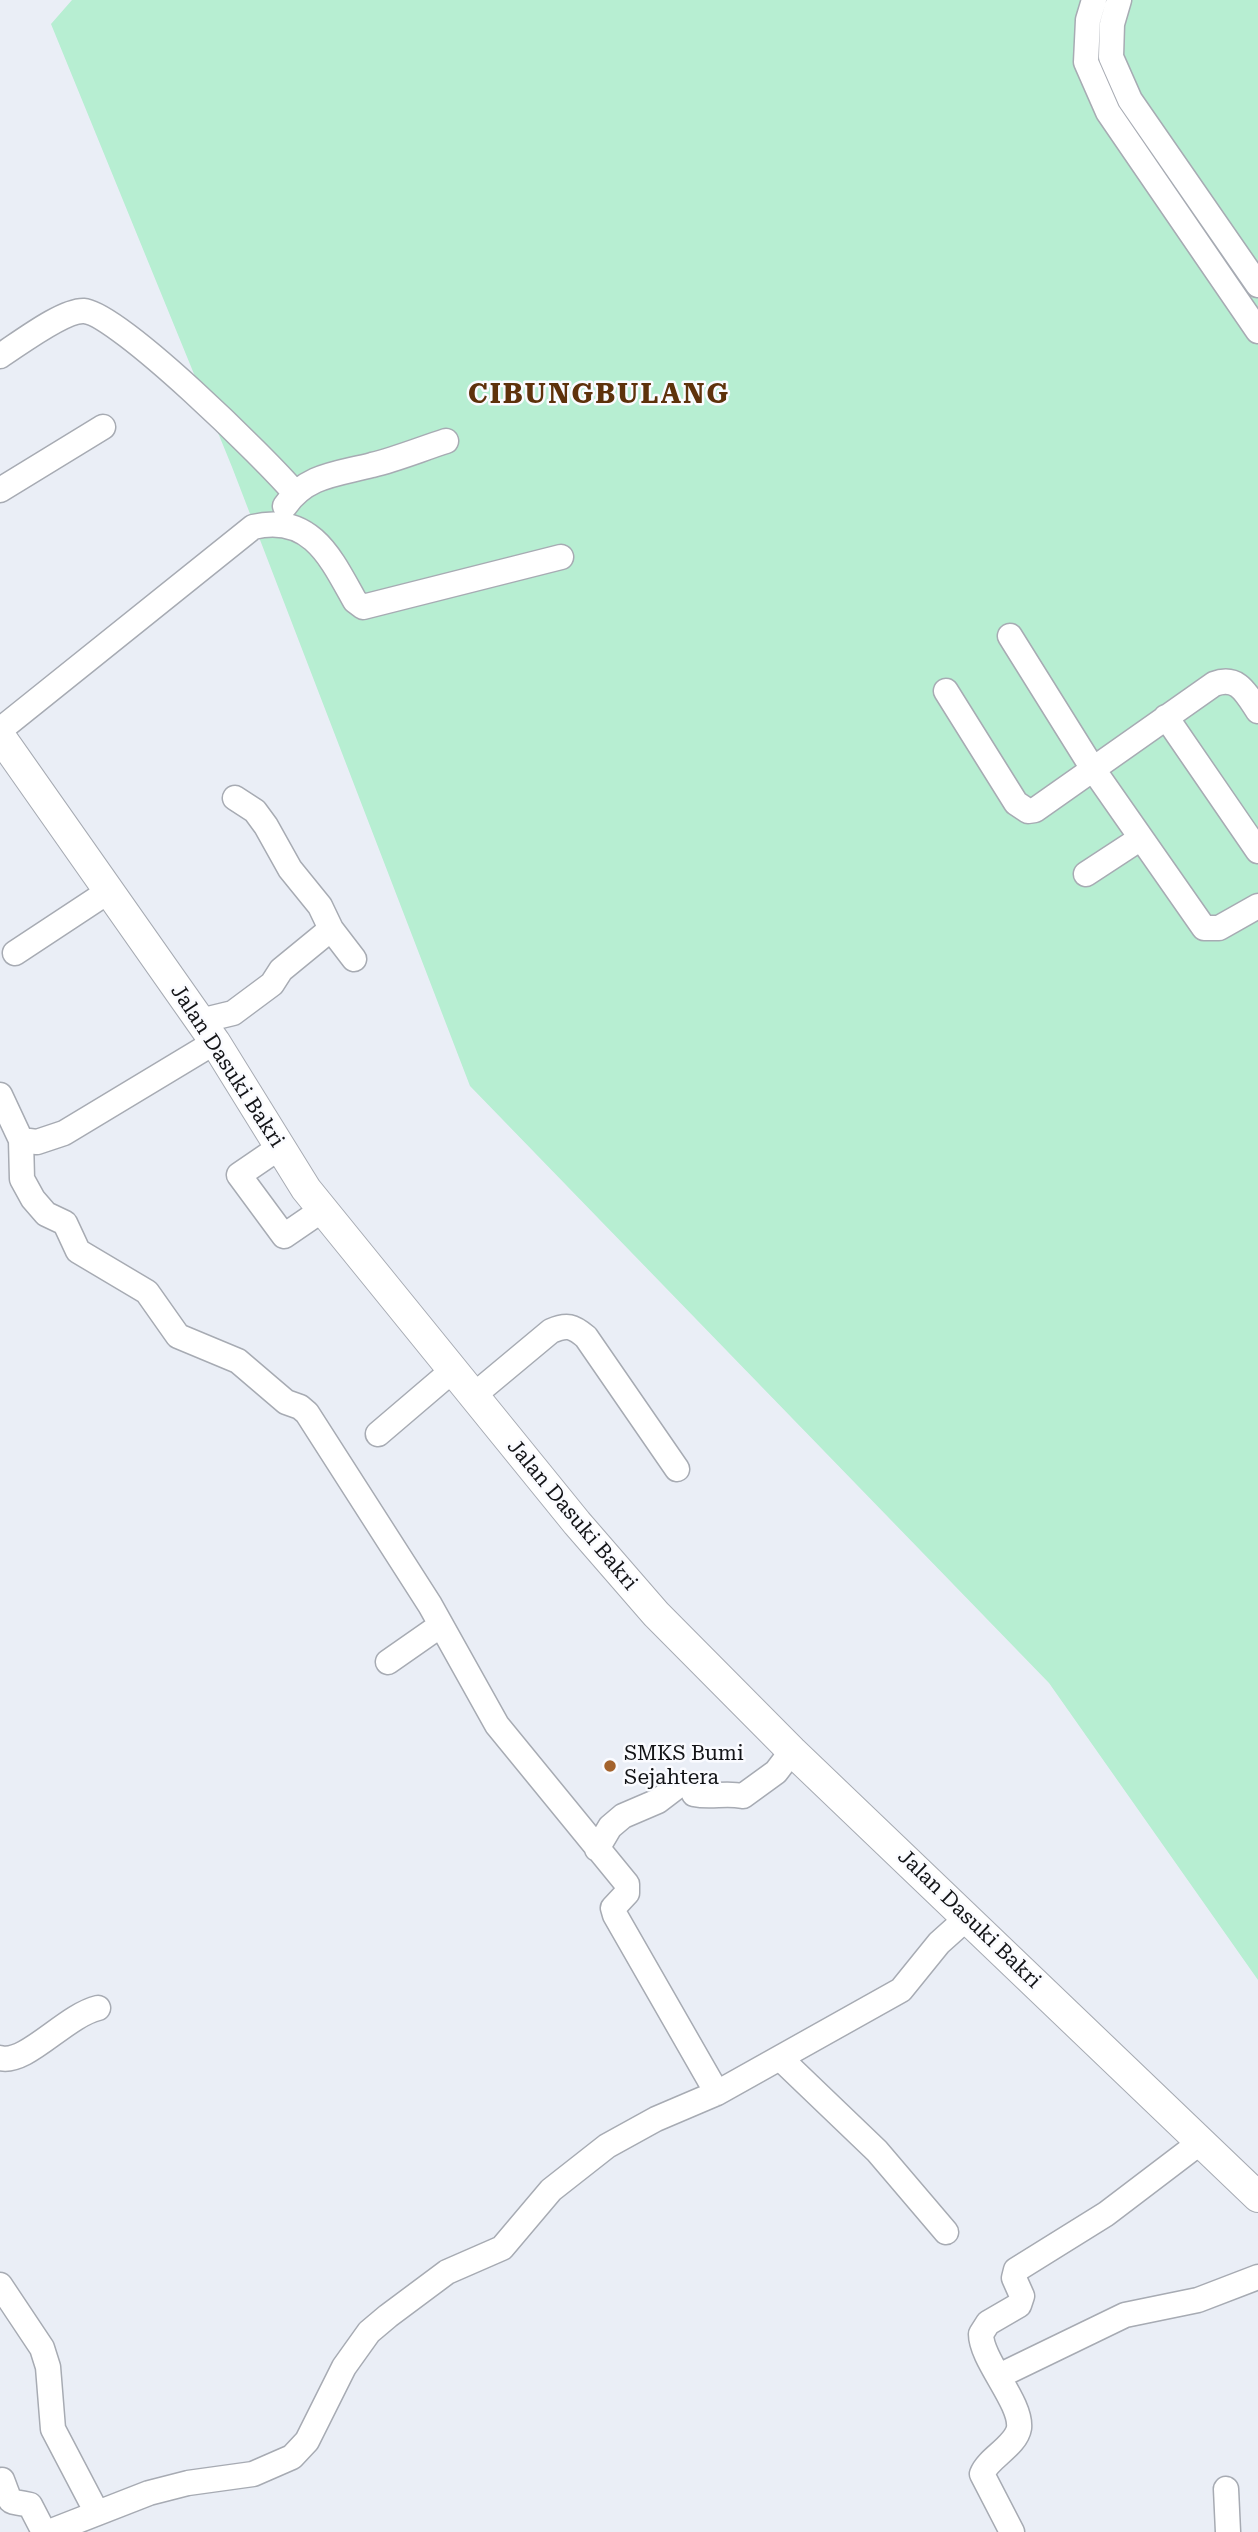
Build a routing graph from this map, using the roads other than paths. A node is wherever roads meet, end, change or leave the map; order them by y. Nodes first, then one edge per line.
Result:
1 (1094, 0) edge
2 (1119, 0) edge
3 (1255, 275) edge
4 (1258, 331) edge
5 (3, 346) edge
6 (103, 427) dead end
7 (446, 442) dead end
8 (0, 490) edge
9 (294, 492) junction
10 (278, 523) junction
11 (561, 557) dead end
12 (1010, 636) dead end
13 (946, 691) dead end
14 (1258, 711) edge
15 (1166, 717) junction
16 (0, 730) edge
17 (0, 736) edge
18 (1093, 769) junction
19 (235, 798) dead end
20 (1141, 838) junction
21 (1258, 852) edge
22 (1086, 874) dead end
23 (109, 891) junction
24 (1258, 906) edge
25 (331, 929) junction
26 (15, 953) dead end
27 (354, 959) dead end
28 (208, 1031) junction
29 (0, 1095) edge
30 (21, 1140) junction
31 (280, 1147) junction
32 (322, 1210) junction
33 (453, 1370) junction
34 (473, 1396) junction
35 (377, 1434) dead end
36 (677, 1469) dead end
37 (441, 1625) junction
38 (388, 1662) dead end
39 (792, 1751) junction
40 (597, 1849) junction
41 (968, 1917) junction
42 (98, 2008) dead end
43 (0, 2058) edge
44 (780, 2058) junction
45 (717, 2093) junction
46 (1202, 2141) junction
47 (1258, 2197) edge
48 (946, 2232) dead end
49 (1258, 2277) edge
50 (0, 2285) edge
51 (999, 2376) junction
52 (2, 2480) dead end
53 (1226, 2489) dead end
54 (97, 2512) junction
55 (46, 2532) edge
56 (1012, 2532) edge
57 (1228, 2532) edge

1 - 4 street
2 - 3 street
5 - 9 street
6 - 8 street
7 - 9 street
9 - 10 street
10 - 11 street
10 - 16 street
12 - 18 street
13 - 18 street
14 - 15 street
15 - 18 street
15 - 21 street
17 - 23 main road, Jalan Dasuki Bakri
18 - 20 street
19 - 25 street
20 - 22 street
20 - 24 street
23 - 26 street
23 - 28 main road, Jalan Dasuki Bakri
25 - 27 street
25 - 28 street
28 - 30 street
28 - 31 main road, Jalan Dasuki Bakri
29 - 30 street
30 - 37 street
31 - 32 main road, Jalan Dasuki Bakri
31 - 32 street
32 - 33 main road, Jalan Dasuki Bakri
33 - 34 main road, Jalan Dasuki Bakri
33 - 35 street
34 - 36 street
34 - 39 main road, Jalan Dasuki Bakri
37 - 38 street
37 - 40 street
39 - 40 street
39 - 41 main road, Jalan Dasuki Bakri
40 - 45 street
41 - 44 street
41 - 46 main road, Jalan Dasuki Bakri
42 - 43 street
44 - 45 street
44 - 48 street
45 - 54 street
46 - 47 main road, Jalan Dasuki Bakri
46 - 51 street
49 - 51 street
50 - 54 street
51 - 56 street
52 - 55 street
53 - 57 street
54 - 55 street

